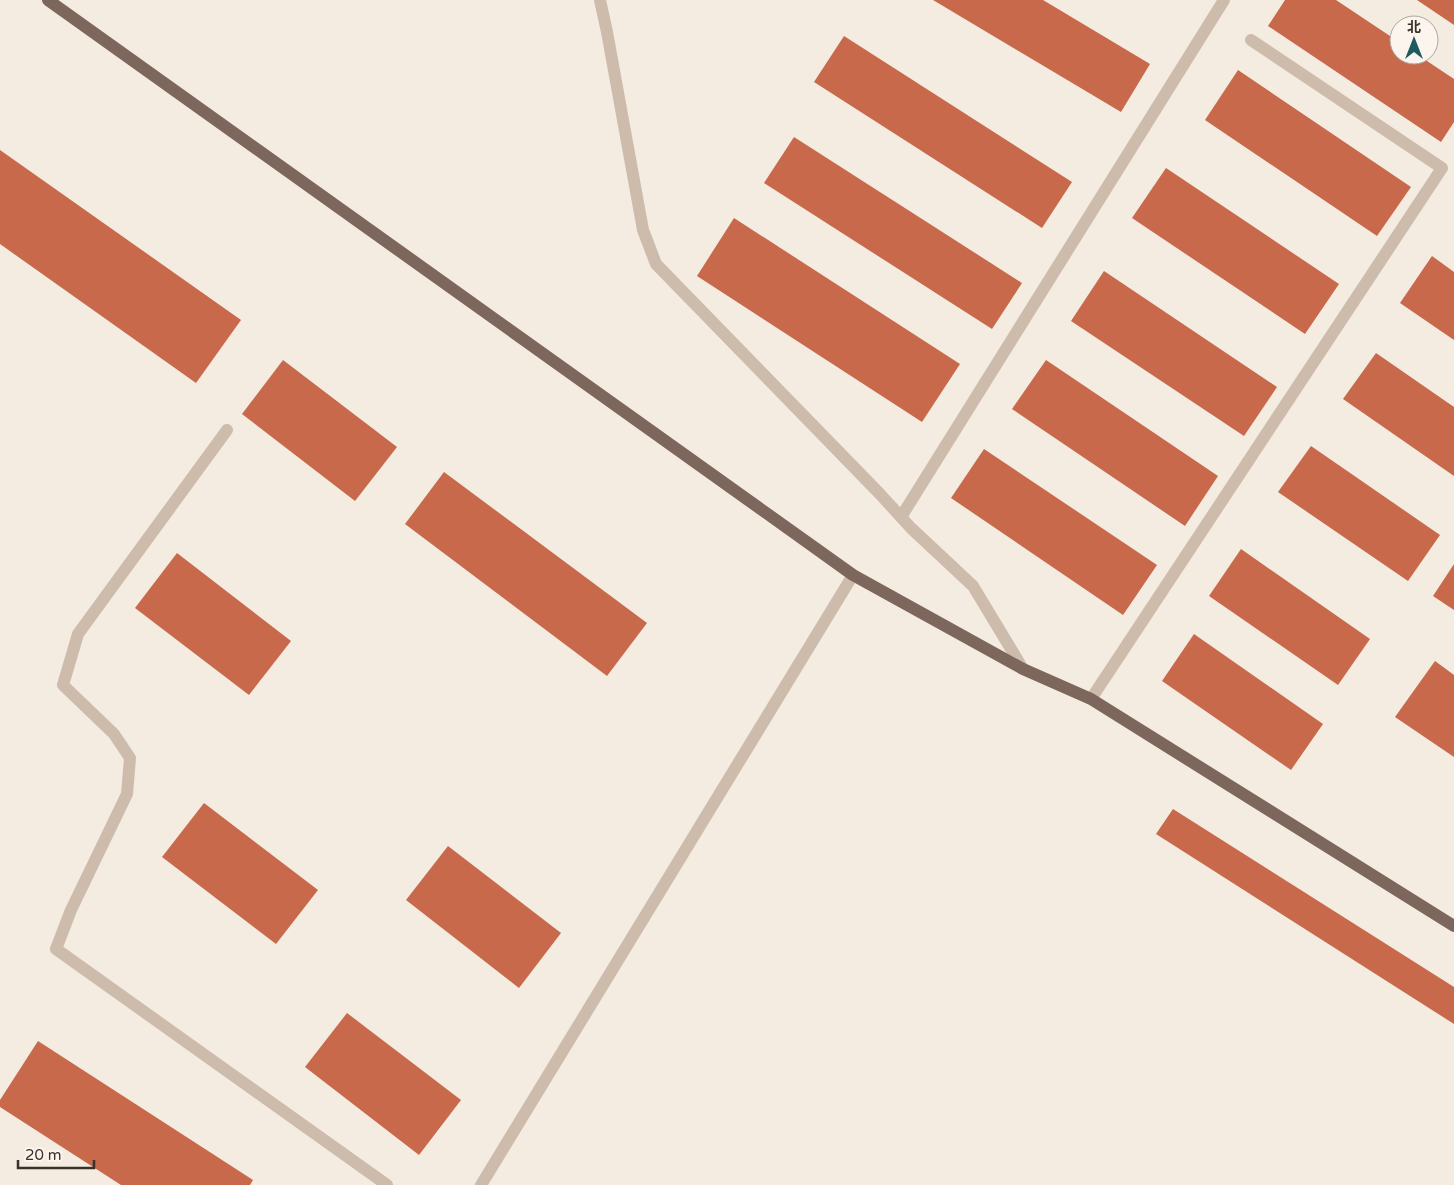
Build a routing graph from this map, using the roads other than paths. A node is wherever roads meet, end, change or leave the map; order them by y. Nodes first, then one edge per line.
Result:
1 (48, 0) edge
2 (600, 0) edge
3 (1224, 0) edge
4 (1251, 40) dead end
5 (227, 430) dead end
6 (901, 517) junction
7 (853, 575) junction
8 (1023, 669) junction
9 (1090, 699) junction
10 (1454, 926) edge
11 (387, 1185) edge
12 (481, 1185) edge

1 - 7 main road
2 - 6 street
3 - 6 street
4 - 9 street
5 - 11 street
6 - 8 street
7 - 8 main road
7 - 12 street
8 - 9 main road
9 - 10 main road

